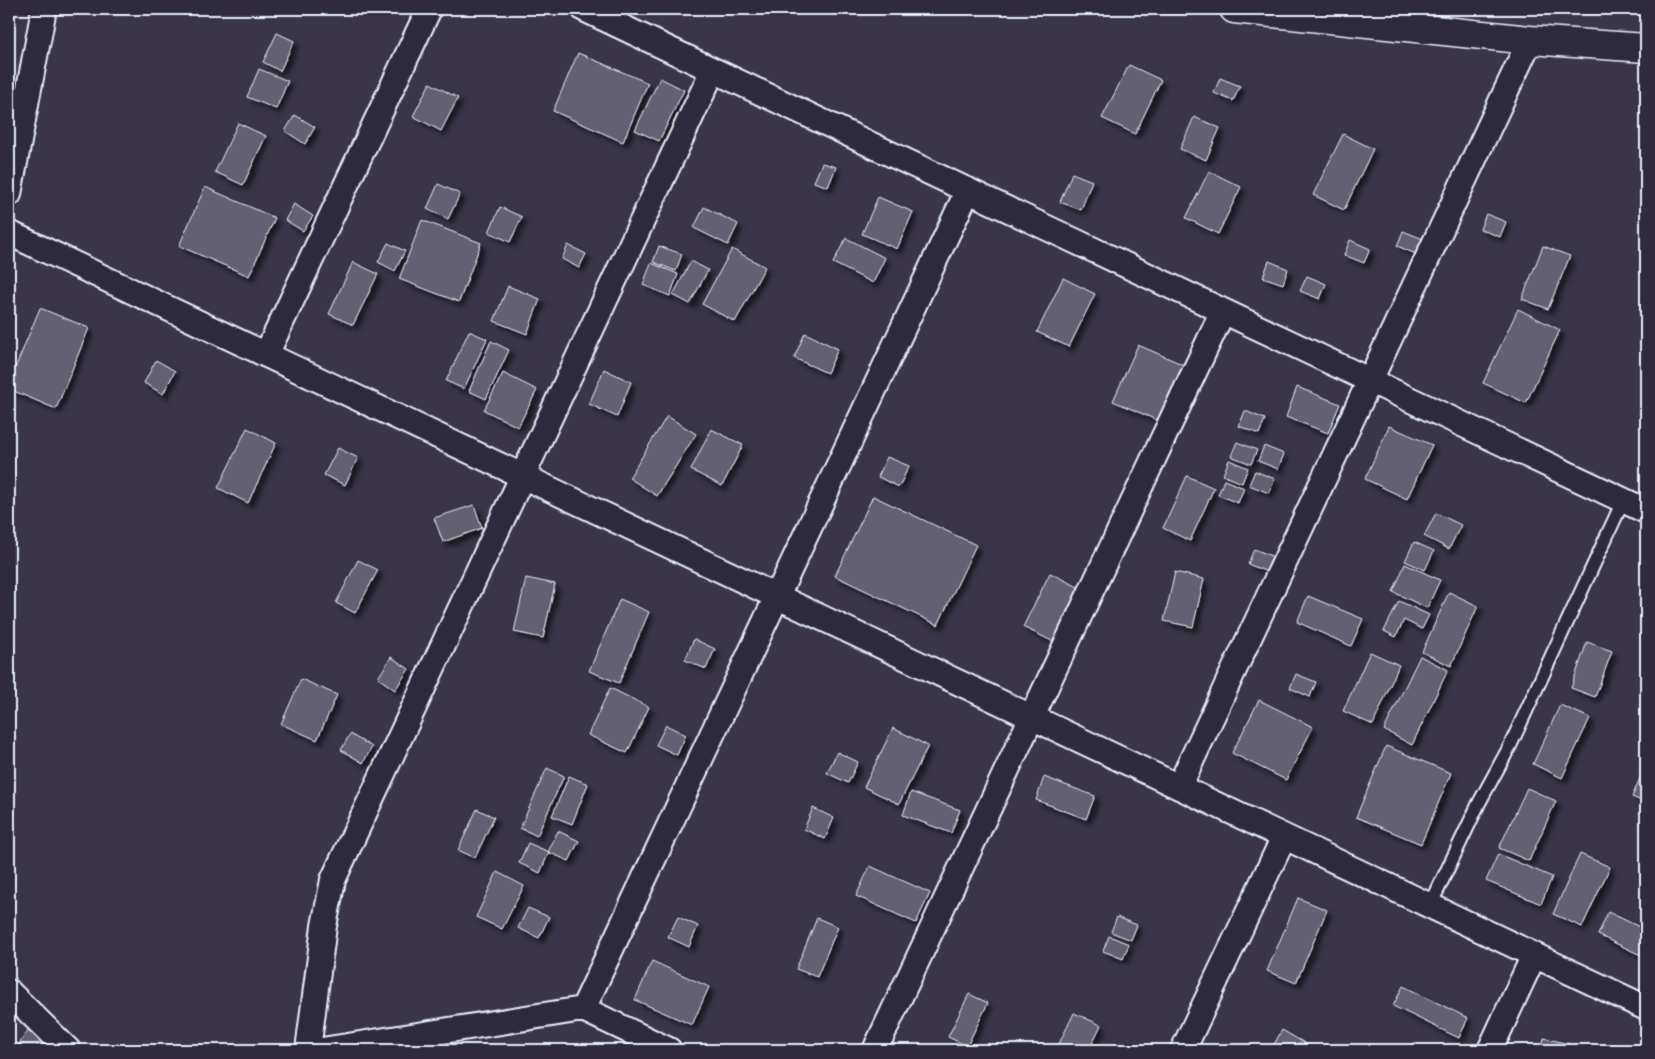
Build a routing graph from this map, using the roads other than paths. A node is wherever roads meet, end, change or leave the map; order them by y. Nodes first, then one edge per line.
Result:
1 (44, 9) edge
2 (429, 9) edge
3 (584, 9) edge
4 (1234, 9) edge
5 (1530, 40) junction
6 (1646, 48) edge
7 (713, 70) junction
8 (968, 190) junction
9 (9, 194) edge
10 (9, 233) edge
11 (1223, 311) junction
12 (266, 355) junction
13 (1370, 380) junction
14 (522, 476) junction
15 (1623, 501) junction
16 (1646, 512) edge
17 (777, 597) junction
18 (1032, 717) junction
19 (1179, 787) junction
20 (1284, 837) junction
21 (1430, 906) junction
22 (1534, 955) junction
23 (9, 992) edge
24 (1646, 1008) edge
25 (583, 1010) junction
26 (68, 1050) edge
27 (308, 1050) edge
28 (322, 1050) edge
29 (669, 1050) edge
30 (875, 1050) edge
31 (1184, 1050) edge
32 (1490, 1050) edge

1 - 9 street
2 - 12 street
3 - 7 street
4 - 5 main road
5 - 6 main road
5 - 13 street
7 - 8 street
7 - 14 street
8 - 11 street
8 - 17 street
10 - 12 street
11 - 13 street
11 - 18 street
12 - 14 street
13 - 15 street
13 - 19 street
14 - 17 street
14 - 27 street
15 - 16 street
15 - 21 lane
17 - 18 street
17 - 25 street
18 - 19 street
18 - 30 street
19 - 20 street
20 - 21 street
20 - 31 street
21 - 22 street
22 - 24 street
22 - 32 street
23 - 26 street
25 - 28 street
25 - 29 street

